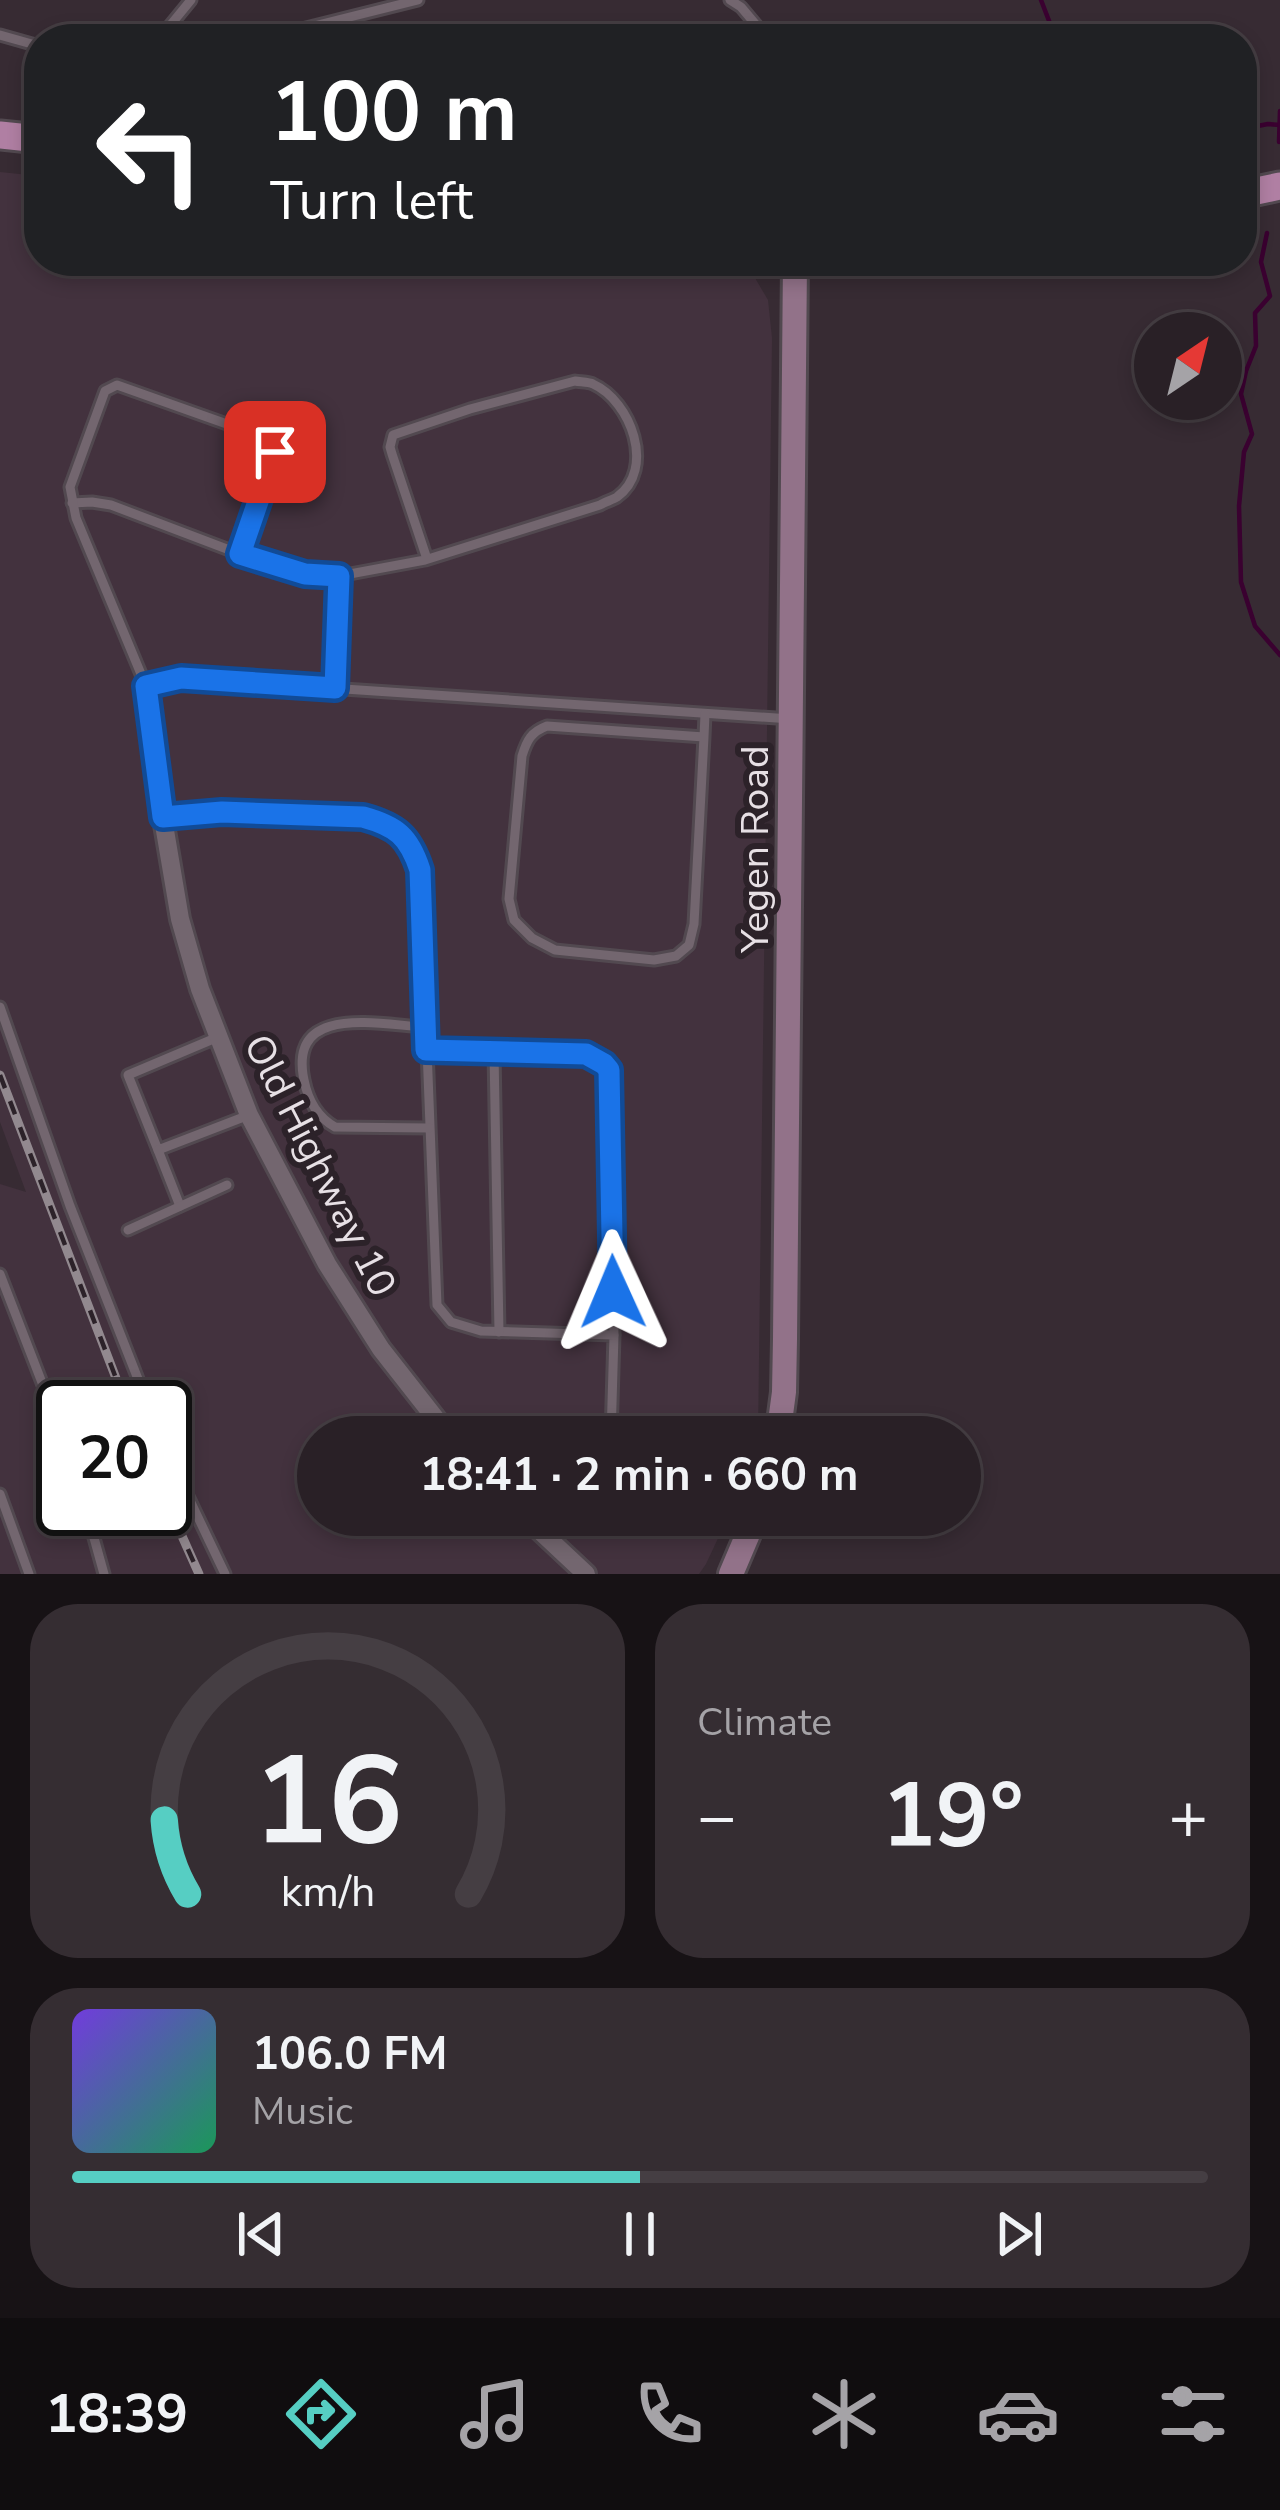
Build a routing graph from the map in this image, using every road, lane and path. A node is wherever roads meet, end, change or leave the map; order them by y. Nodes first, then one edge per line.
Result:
1 (191, 0) edge
2 (418, 0) edge
3 (730, 0) edge
4 (171, 24) edge
5 (322, 24) edge
6 (755, 24) edge
7 (795, 276) edge
8 (73, 503) junction
9 (240, 554) junction
10 (427, 559) junction
11 (339, 576) junction
12 (146, 686) junction
13 (335, 688) junction
14 (705, 713) junction
15 (790, 719) junction
16 (704, 737) junction
17 (163, 817) junction
18 (0, 1007) edge
19 (425, 1028) junction
20 (218, 1037) junction
21 (426, 1050) junction
22 (494, 1052) junction
23 (249, 1114) junction
24 (429, 1129) junction
25 (158, 1150) junction
26 (227, 1185) dead end
27 (180, 1206) junction
28 (128, 1230) dead end
29 (0, 1274) edge
30 (499, 1332) junction
31 (614, 1335) junction
32 (41, 1380) edge
33 (138, 1380) edge
34 (434, 1416) edge
35 (612, 1416) edge
36 (781, 1416) edge
37 (0, 1495) edge
38 (192, 1505) edge
39 (93, 1536) edge
40 (545, 1536) edge
41 (747, 1536) edge
42 (29, 1574) edge
43 (104, 1574) edge
44 (225, 1574) edge
45 (586, 1574) edge
46 (731, 1574) edge

1 - 4 lane
2 - 5 lane
3 - 6 lane
7 - 15 street, Yegen Road
8 - 9 lane
8 - 9 lane
8 - 12 lane
9 - 11 lane
10 - 10 lane
10 - 11 lane
11 - 13 lane
12 - 13 lane
12 - 17 street, Old Highway 10
13 - 14 lane
14 - 15 lane
14 - 16 lane
15 - 36 street, Yegen Road
16 - 16 lane
17 - 19 lane
17 - 20 street, Old Highway 10
18 - 33 lane
19 - 21 lane
19 - 24 lane
20 - 23 street, Old Highway 10
20 - 25 lane
21 - 22 lane
21 - 24 lane
22 - 30 lane
22 - 31 lane
23 - 25 lane
23 - 34 street, Old Highway 10
24 - 30 lane
25 - 27 lane
26 - 27 lane
27 - 28 lane
29 - 32 lane
30 - 31 lane
31 - 35 lane
37 - 42 lane
38 - 44 lane
39 - 43 lane
40 - 45 street
41 - 46 street

